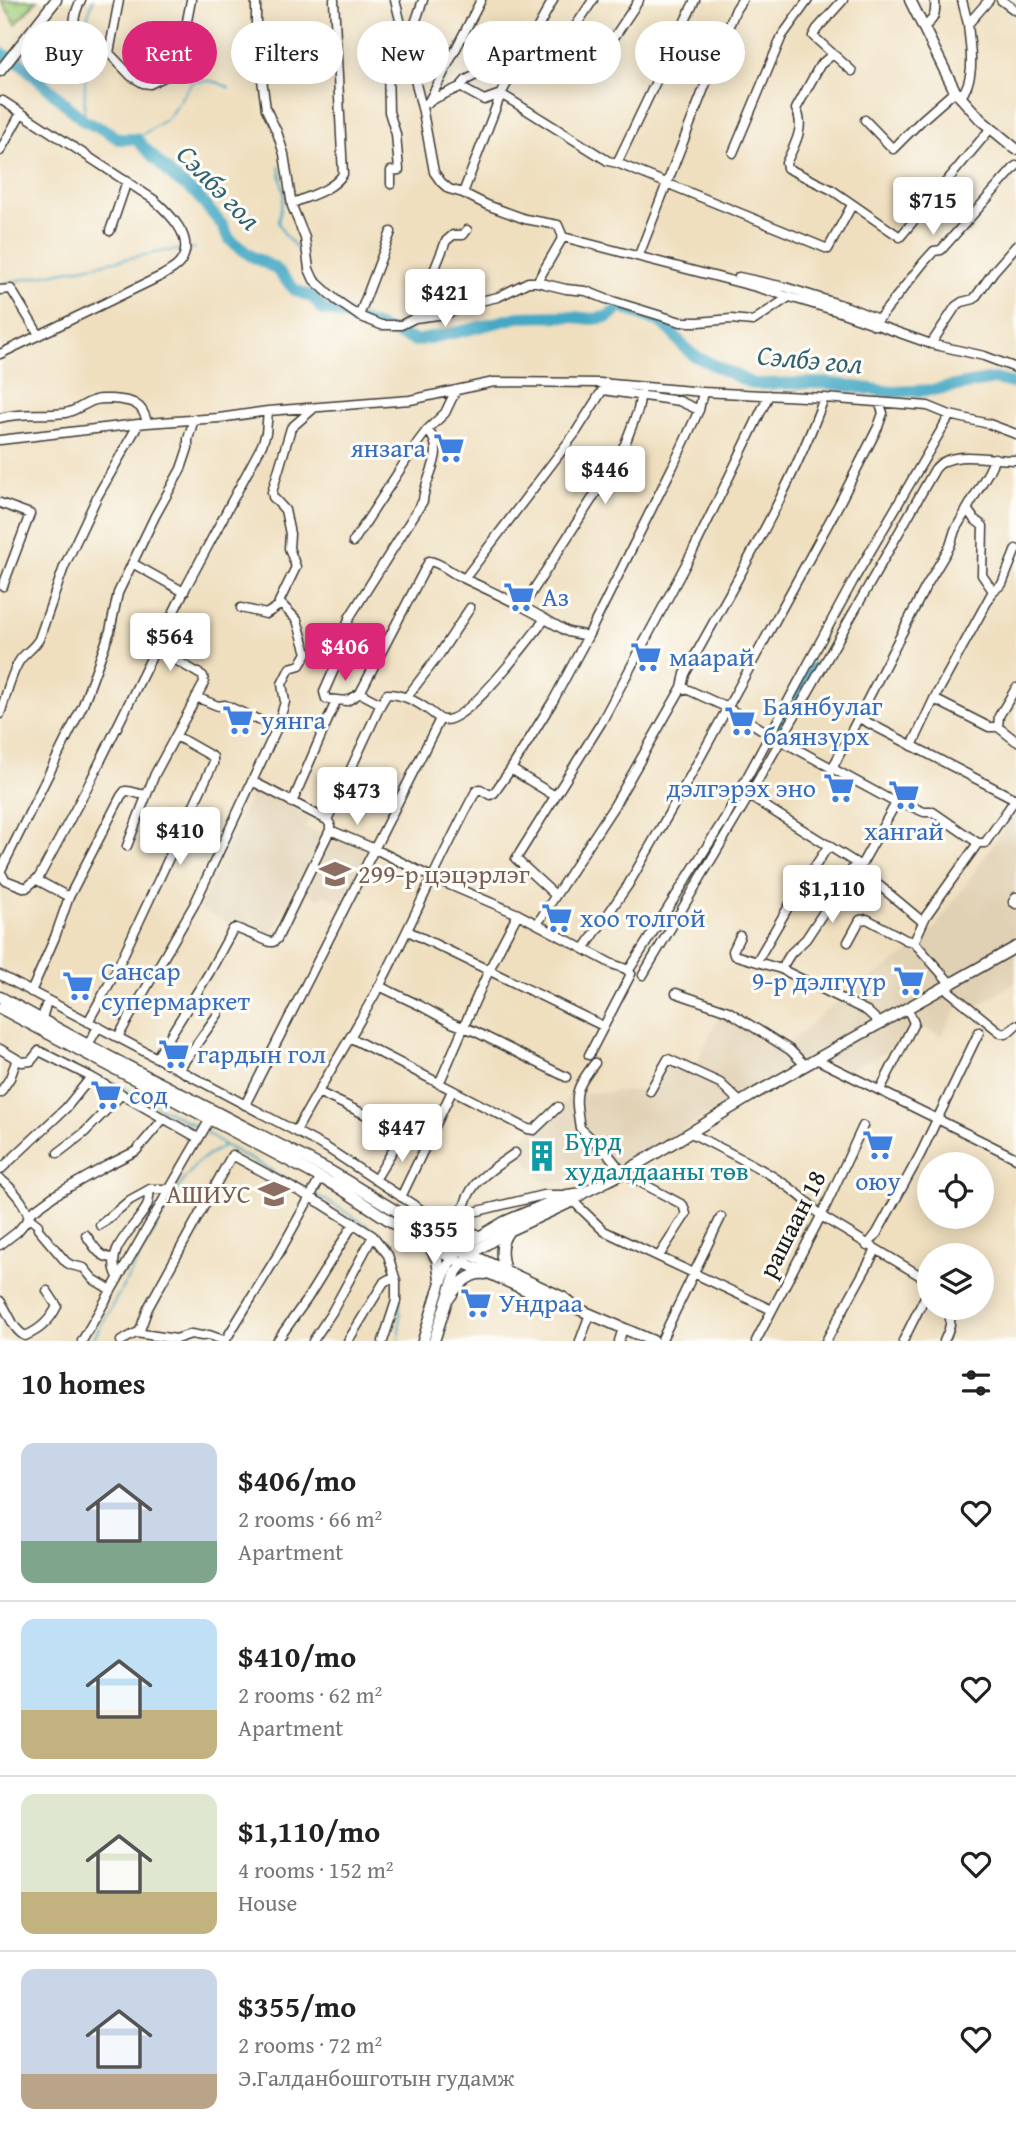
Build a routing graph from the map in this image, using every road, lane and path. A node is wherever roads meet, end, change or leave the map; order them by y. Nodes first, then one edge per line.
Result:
1 (57, 0) edge
2 (81, 0) edge
3 (119, 0) edge
4 (191, 0) edge
5 (257, 0) edge
6 (334, 0) edge
7 (395, 0) edge
8 (423, 0) edge
9 (481, 0) edge
10 (554, 0) edge
11 (593, 0) edge
12 (639, 0) edge
13 (695, 0) edge
14 (743, 0) edge
15 (808, 0) edge
16 (843, 0) edge
17 (910, 0) edge
18 (935, 0) edge
19 (962, 0) edge
20 (989, 0) edge
21 (1001, 0) edge
22 (1016, 11) edge
23 (401, 21) edge
24 (416, 21) edge
25 (542, 21) edge
26 (579, 21) edge
27 (968, 24) junction
28 (621, 27) edge
29 (923, 27) junction
30 (109, 53) junction
31 (832, 55) junction
32 (0, 71) edge
33 (852, 71) dead end
34 (389, 84) edge
35 (416, 84) edge
36 (463, 84) edge
37 (506, 84) edge
38 (460, 88) junction
39 (501, 93) junction
40 (958, 94) junction
41 (3, 101) dead end
42 (429, 101) junction
43 (21, 113) junction
44 (423, 113) junction
45 (865, 120) dead end
46 (991, 128) junction
47 (1016, 149) edge
48 (0, 150) edge
49 (733, 153) dead end
50 (617, 163) junction
51 (1016, 166) edge
52 (127, 181) junction
53 (668, 183) junction
54 (391, 184) dead end
55 (463, 193) junction
56 (293, 202) junction
57 (852, 205) junction
58 (467, 230) dead end
59 (110, 231) dead end
60 (391, 232) dead end
61 (563, 237) junction
62 (1016, 246) edge
63 (639, 256) junction
64 (739, 277) dead end
65 (537, 282) junction
66 (0, 290) edge
67 (789, 297) junction
68 (359, 316) junction
69 (415, 318) junction
70 (876, 322) junction
71 (39, 335) junction
72 (932, 344) junction
73 (0, 354) edge
74 (1016, 368) edge
75 (605, 386) junction
76 (456, 390) junction
77 (641, 391) junction
78 (703, 392) junction
79 (769, 395) junction
80 (824, 398) junction
81 (879, 402) junction
82 (315, 408) junction
83 (699, 410) junction
84 (268, 411) junction
85 (950, 415) junction
86 (0, 418) edge
87 (194, 419) junction
88 (142, 424) junction
89 (427, 430) junction
90 (1016, 435) edge
91 (0, 440) edge
92 (995, 458) junction
93 (1016, 460) edge
94 (0, 503) edge
95 (967, 509) junction
96 (353, 542) dead end
97 (1016, 549) edge
98 (132, 563) junction
99 (465, 578) junction
100 (3, 586) dead end
101 (993, 591) junction
102 (184, 592) junction
103 (280, 606) junction
104 (523, 606) junction
105 (241, 608) dead end
106 (470, 608) dead end
107 (545, 619) junction
108 (588, 636) junction
109 (157, 649) junction
110 (682, 687) junction
111 (1016, 688) edge
112 (360, 692) junction
113 (197, 697) junction
114 (407, 697) junction
115 (934, 699) junction
116 (336, 701) junction
117 (381, 704) junction
118 (728, 708) junction
119 (0, 714) edge
120 (859, 718) junction
121 (440, 719) junction
122 (277, 727) junction
123 (998, 727) junction
124 (769, 734) junction
125 (1014, 735) edge
126 (176, 736) junction
127 (780, 740) junction
128 (912, 746) junction
129 (511, 769) junction
130 (832, 769) junction
131 (252, 781) junction
132 (147, 794) junction
133 (555, 796) junction
134 (749, 796) junction
135 (1016, 798) edge
136 (292, 803) junction
137 (896, 803) junction
138 (327, 820) junction
139 (330, 830) junction
140 (978, 843) junction
141 (829, 845) junction
142 (127, 846) dead end
143 (375, 849) junction
144 (858, 865) junction
145 (0, 872) edge
146 (433, 878) junction
147 (37, 880) junction
148 (555, 895) junction
149 (69, 897) junction
150 (1016, 897) edge
151 (1016, 904) edge
152 (518, 915) junction
153 (923, 922) junction
154 (537, 924) junction
155 (408, 931) junction
156 (740, 936) dead end
157 (649, 939) junction
158 (848, 942) dead end
159 (914, 942) junction
160 (660, 944) junction
161 (1016, 947) edge
162 (584, 949) junction
163 (757, 961) junction
164 (781, 969) junction
165 (627, 970) junction
166 (489, 972) junction
167 (0, 975) edge
168 (643, 975) dead end
169 (379, 986) junction
170 (948, 986) junction
171 (31, 992) junction
172 (676, 993) dead end
173 (0, 997) edge
174 (47, 1000) junction
175 (0, 1008) edge
176 (908, 1009) junction
177 (218, 1014) dead end
178 (42, 1019) junction
179 (88, 1022) junction
180 (881, 1024) junction
181 (1016, 1025) edge
182 (603, 1026) junction
183 (99, 1027) junction
184 (464, 1028) junction
185 (979, 1032) dead end
186 (118, 1037) junction
187 (351, 1038) junction
188 (88, 1045) junction
189 (0, 1049) edge
190 (589, 1055) dead end
191 (157, 1057) junction
192 (17, 1059) junction
193 (816, 1059) junction
194 (595, 1063) dead end
195 (805, 1065) junction
196 (179, 1069) junction
197 (91, 1077) junction
198 (566, 1077) dead end
199 (439, 1084) junction
200 (880, 1090) junction
201 (452, 1091) junction
202 (650, 1091) dead end
203 (318, 1092) junction
204 (0, 1093) edge
205 (122, 1094) junction
206 (740, 1102) junction
207 (246, 1105) junction
208 (558, 1107) dead end
209 (164, 1118) junction
210 (938, 1119) junction
211 (863, 1126) dead end
212 (204, 1129) junction
213 (296, 1131) junction
214 (405, 1133) junction
215 (691, 1133) junction
216 (428, 1144) junction
217 (58, 1153) dead end
218 (515, 1153) dead end
219 (340, 1158) junction
220 (1016, 1158) edge
221 (0, 1170) edge
222 (332, 1172) junction
223 (623, 1172) junction
224 (372, 1178) junction
225 (0, 1179) edge
226 (319, 1182) junction
227 (150, 1189) junction
228 (169, 1189) junction
229 (362, 1189) junction
230 (401, 1197) junction
231 (310, 1198) junction
232 (569, 1198) junction
233 (29, 1216) junction
234 (821, 1216) junction
235 (462, 1217) junction
236 (721, 1217) dead end
237 (354, 1223) junction
238 (100, 1225) dead end
239 (506, 1227) junction
240 (427, 1231) junction
241 (86, 1235) dead end
242 (373, 1236) junction
243 (0, 1245) edge
244 (430, 1247) junction
245 (872, 1248) junction
246 (460, 1256) junction
247 (659, 1256) junction
248 (114, 1258) junction
249 (693, 1272) junction
250 (500, 1273) junction
251 (917, 1274) edge
252 (118, 1277) junction
253 (396, 1281) junction
254 (440, 1285) junction
255 (111, 1290) junction
256 (47, 1291) dead end
257 (0, 1301) edge
258 (444, 1306) junction
259 (772, 1310) junction
260 (590, 1314) junction
261 (917, 1314) edge
262 (950, 1320) edge
263 (624, 1328) junction
264 (139, 1333) junction
265 (84, 1340) edge
266 (121, 1341) edge
267 (225, 1341) edge
268 (277, 1341) edge
269 (313, 1341) edge
270 (348, 1341) edge
271 (383, 1341) edge
272 (423, 1341) edge
273 (434, 1341) edge
274 (580, 1341) edge
275 (619, 1341) edge
276 (653, 1341) edge
277 (661, 1341) edge
278 (757, 1341) edge
279 (826, 1341) edge
280 (904, 1341) edge
281 (944, 1341) edge

1 - 32 main road
2 - 30 street
3 - 30 street
4 - 30 street
5 - 56 street
6 - 56 street
7 - 23 street
8 - 24 street
9 - 42 street
10 - 25 street
11 - 26 street
12 - 28 street
13 - 50 street
14 - 53 street
15 - 49 street
16 - 31 street
17 - 29 main road
18 - 29 street
19 - 27 street
20 - 27 street
21 - 22 street
27 - 40 street
29 - 40 main road
31 - 33 street
31 - 57 street
34 - 54 street
35 - 44 street
36 - 38 street
37 - 39 street
38 - 39 street
38 - 42 street
39 - 50 street
39 - 55 street
40 - 45 street
40 - 46 main road
41 - 43 street
42 - 44 street
43 - 48 street
43 - 52 street
44 - 55 street
46 - 47 main road
46 - 57 street
50 - 53 street
51 - 70 street
52 - 59 street
52 - 71 street
53 - 57 street
53 - 63 street
55 - 61 street
56 - 68 street
58 - 69 street
60 - 68 street
61 - 63 street
61 - 65 street
62 - 72 street
63 - 67 street
64 - 70 street
65 - 67 street
65 - 69 street
66 - 71 street
67 - 70 street
68 - 69 street
70 - 72 street
71 - 73 street
72 - 74 street
75 - 76 street
75 - 77 street
75 - 99 street
76 - 82 street
76 - 89 street
77 - 78 street
77 - 83 street
77 - 104 street
78 - 79 street
78 - 83 street
79 - 80 street
79 - 133 street
80 - 81 street
80 - 110 street
81 - 85 street
81 - 118 street
82 - 84 street
82 - 103 street
83 - 108 street
84 - 87 street
84 - 102 street
85 - 90 street
85 - 124 street
86 - 88 street
87 - 88 street
87 - 98 street
88 - 91 street
88 - 119 street
89 - 96 street
89 - 116 street
92 - 93 street
92 - 95 street
92 - 127 street
94 - 100 street
95 - 101 street
95 - 120 street
97 - 101 street
98 - 102 street
98 - 145 street
99 - 104 street
99 - 112 street
101 - 115 street
102 - 109 street
103 - 105 street
103 - 122 street
104 - 107 street
106 - 114 street
107 - 108 street
107 - 121 street
108 - 129 street
109 - 113 street
109 - 147 street
110 - 118 street
110 - 148 street
111 - 123 street
112 - 116 street
112 - 117 street
113 - 122 street
113 - 126 street
114 - 117 street
114 - 121 street
115 - 123 street
115 - 128 street
116 - 136 street
117 - 138 street
118 - 124 street
118 - 162 street
120 - 128 street
120 - 130 street
121 - 143 street
122 - 131 street
123 - 125 street
124 - 127 street
124 - 157 street
126 - 132 street
126 - 179 street
127 - 130 street
127 - 134 street
128 - 135 street
129 - 133 street
129 - 146 street
130 - 137 street
131 - 136 street
131 - 186 street
132 - 142 street
132 - 149 street
133 - 148 street
134 - 141 street
134 - 160 street
135 - 140 street
136 - 138 street
137 - 140 street
137 - 144 street
138 - 139 street
139 - 143 street
139 - 191 street
140 - 153 street
141 - 144 street
141 - 163 street
143 - 146 street
143 - 207 street
144 - 153 street
144 - 164 street
145 - 147 street
146 - 152 street
146 - 155 street
147 - 149 street
148 - 154 street
149 - 171 street
150 - 151 street
152 - 154 street
152 - 166 street
153 - 159 street
154 - 162 street
155 - 166 street
155 - 169 street
156 - 163 street
157 - 160 street
157 - 165 street
158 - 159 street
159 - 170 street
160 - 168 street
161 - 170 main road
162 - 165 street
163 - 164 street
164 - 180 street
165 - 182 street
166 - 182 street
166 - 184 street
167 - 171 street
169 - 184 street
169 - 187 street
170 - 176 main road
170 - 181 street
171 - 174 street
172 - 195 street
173 - 178 main road
174 - 178 street
174 - 179 street
175 - 212 main road
176 - 180 main road
176 - 200 street
177 - 196 street
178 - 188 main road
179 - 183 street
180 - 193 main road
182 - 190 street
183 - 186 street
183 - 188 street
184 - 198 street
184 - 199 street
185 - 210 street
186 - 191 street
187 - 199 street
187 - 203 street
188 - 222 main road
189 - 192 street
191 - 196 street
192 - 197 street
192 - 204 street
193 - 195 main road
193 - 200 street
194 - 223 street
195 - 206 main road
196 - 207 street
197 - 205 street
197 - 221 street
199 - 201 street
200 - 210 street
201 - 208 street
201 - 216 street
202 - 206 street
203 - 213 street
203 - 214 street
205 - 209 street
205 - 217 street
206 - 215 main road
207 - 213 street
209 - 212 street
209 - 233 street
210 - 220 street
210 - 245 street
211 - 234 street, рашаан 18
212 - 226 main road
212 - 228 street
213 - 219 street
214 - 216 street
214 - 224 street
215 - 223 main road
215 - 234 street
216 - 230 street
218 - 235 street
219 - 222 street
219 - 224 street
222 - 229 main road
223 - 232 main road
223 - 247 street
224 - 229 street
224 - 230 street
225 - 233 street
226 - 231 street
226 - 244 main road
227 - 228 street
227 - 238 street
227 - 248 street
228 - 252 street
229 - 240 main road
230 - 235 street
231 - 237 street
231 - 264 street
231 - 267 street
232 - 235 street
232 - 239 main road
232 - 247 street
233 - 243 street
233 - 255 street
234 - 245 street
234 - 259 street, рашаан 18
236 - 249 street
237 - 242 street
237 - 268 street
239 - 240 main road
239 - 246 main road
239 - 250 main road
240 - 246 main road
241 - 248 street
242 - 253 street
242 - 269 street
244 - 246 main road
244 - 254 main road
245 - 251 street
245 - 279 street
246 - 250 main road
246 - 254 main road
246 - 258 main road
247 - 249 street
248 - 252 street
249 - 259 street
249 - 277 street
250 - 258 main road
250 - 260 main road
252 - 255 street
253 - 270 street
253 - 271 street
254 - 272 main road
255 - 265 street
256 - 257 street
258 - 273 main road
259 - 278 street, рашаан 18
260 - 263 main road
260 - 274 street
261 - 280 street
262 - 281 street
263 - 275 street
263 - 276 main road
264 - 266 street
264 - 267 street

